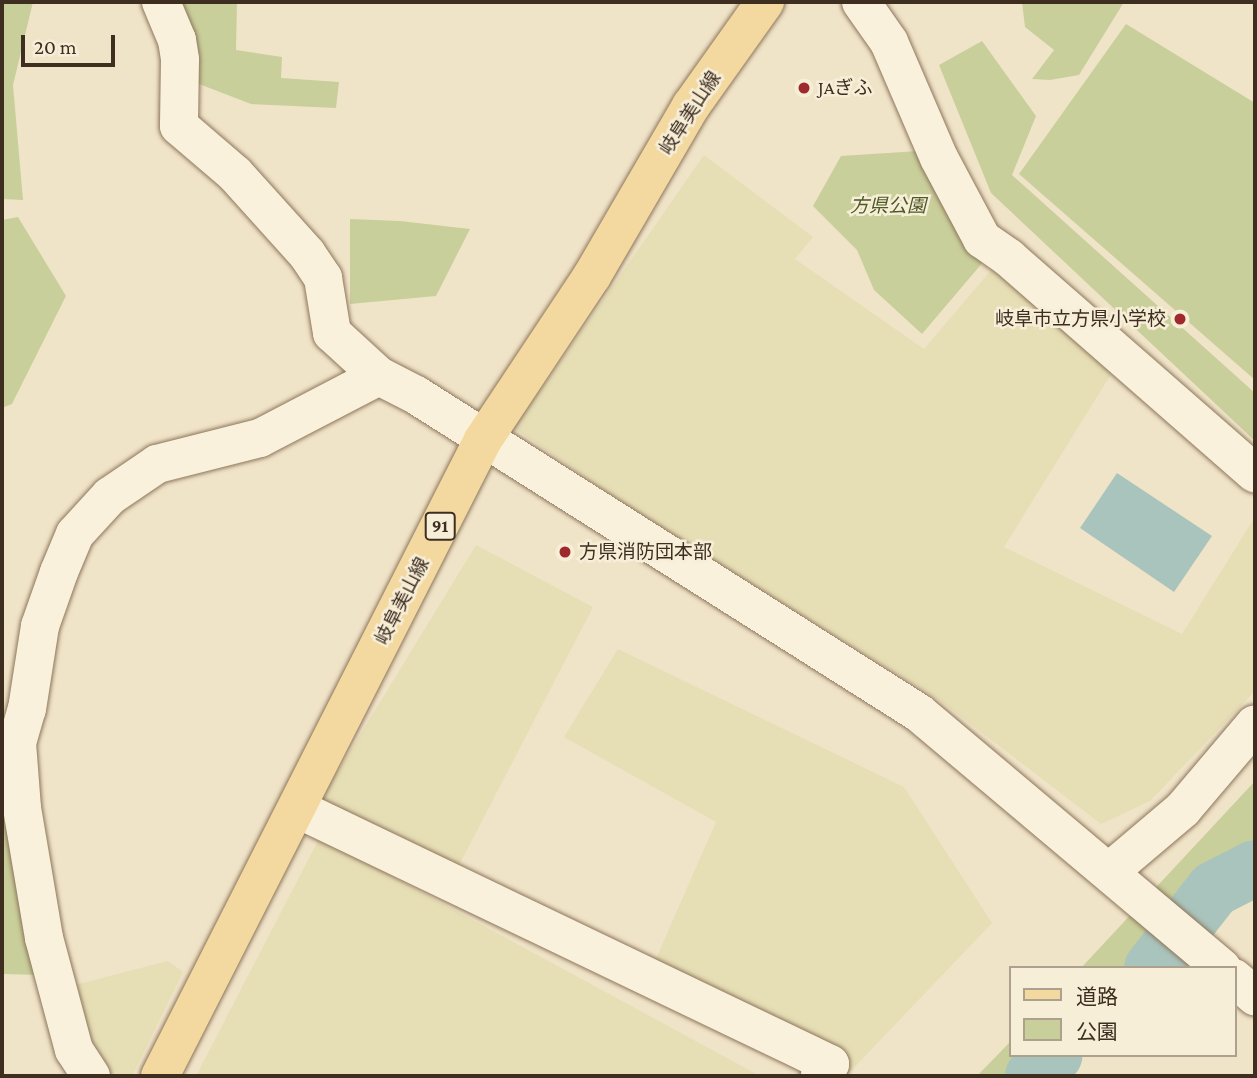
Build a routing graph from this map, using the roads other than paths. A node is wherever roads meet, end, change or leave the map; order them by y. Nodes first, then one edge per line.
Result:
1 (161, 2) edge
2 (765, 2) edge
3 (861, 2) edge
4 (379, 376) junction
5 (483, 440) junction
6 (1255, 473) edge
7 (1255, 724) edge
8 (298, 809) junction
9 (1116, 876) junction
10 (1220, 966) edge
11 (1236, 980) edge
12 (1255, 996) edge
13 (91, 1076) edge
14 (160, 1076) edge
15 (820, 1076) edge

1 - 4 street
2 - 5 main road, 岐阜美山線 / 91
3 - 6 street
4 - 5 street
4 - 13 street
5 - 8 main road, 岐阜美山線 / 91
5 - 9 street
7 - 9 street
8 - 14 main road, 岐阜美山線 / 91
8 - 15 street
9 - 10 street
11 - 12 street

